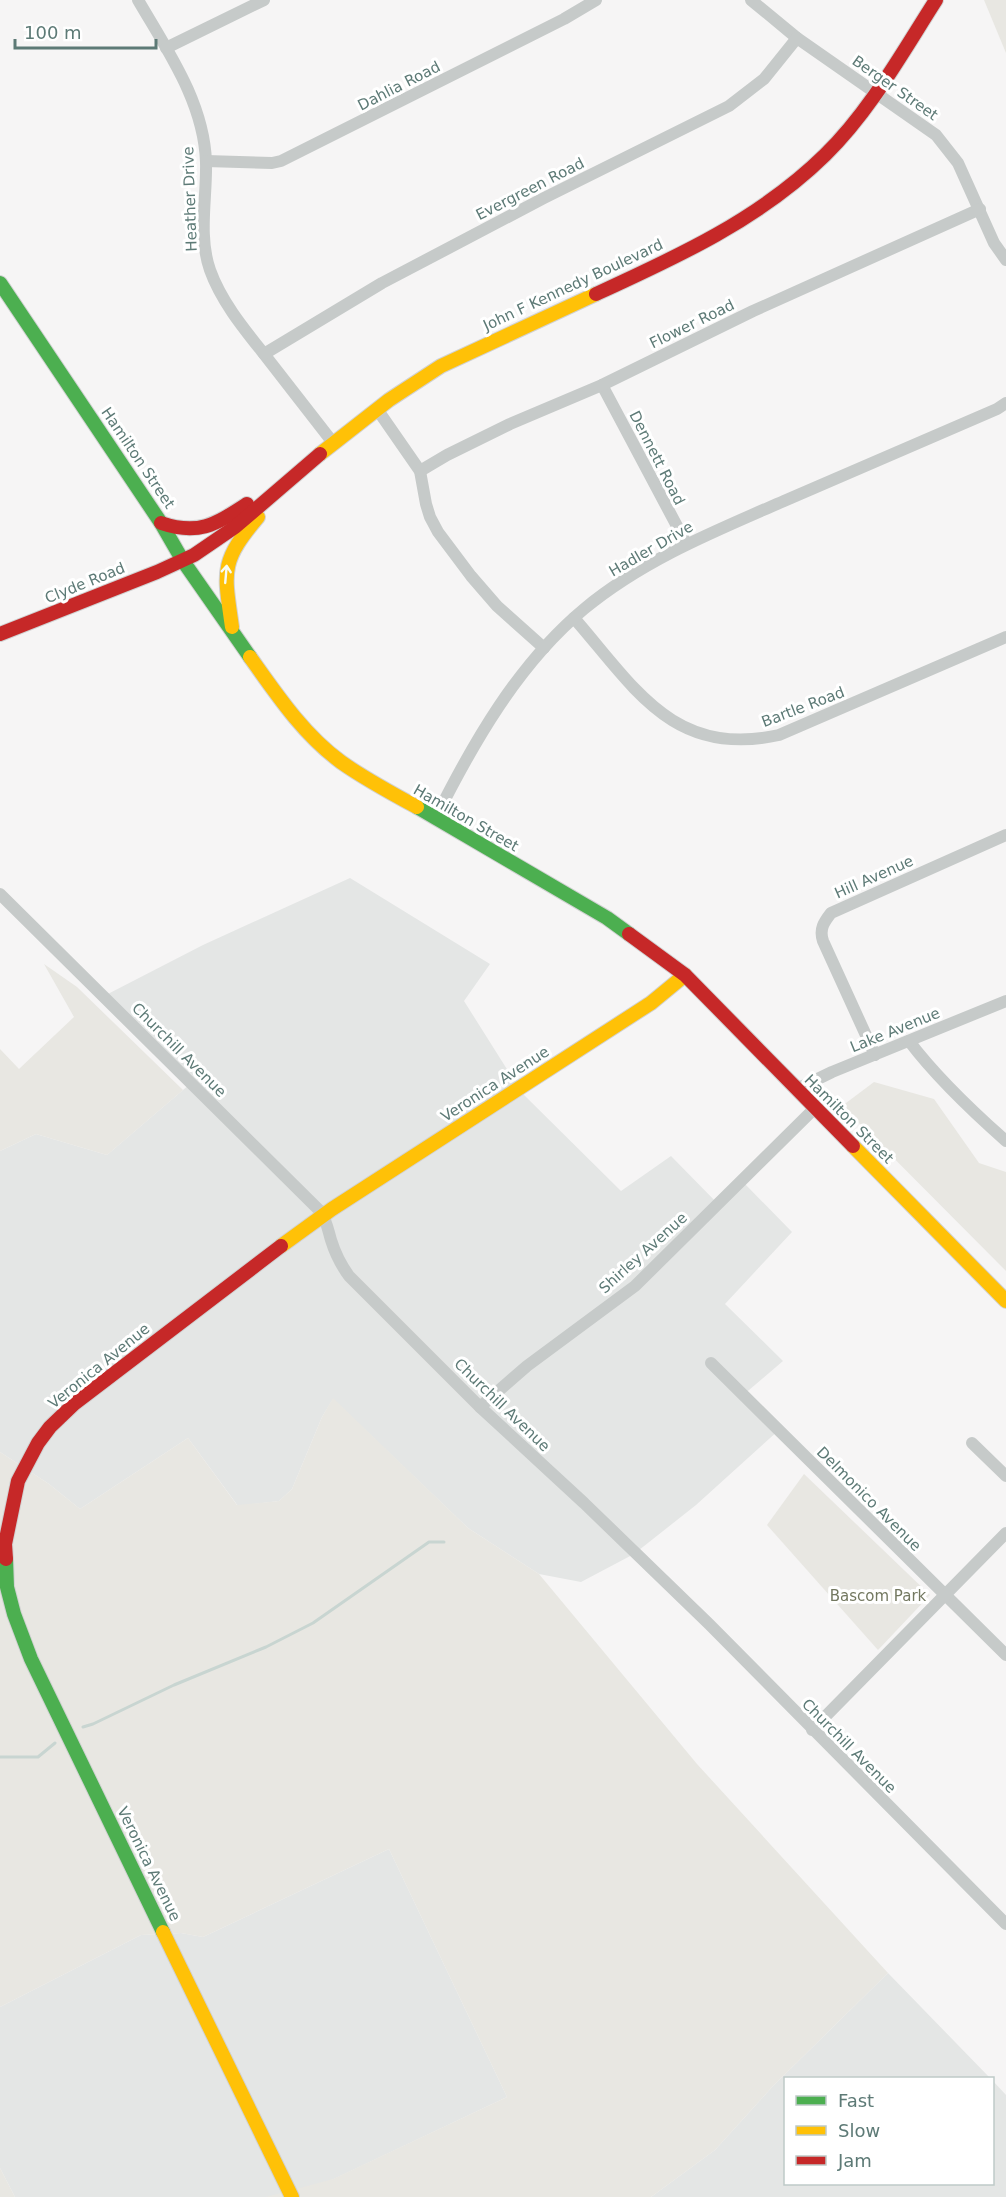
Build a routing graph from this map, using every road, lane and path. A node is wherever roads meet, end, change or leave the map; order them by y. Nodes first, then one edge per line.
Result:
1 (138, 0) edge
2 (264, 0) edge
3 (596, 0) edge
4 (751, 0) edge
5 (936, 0) edge
6 (797, 38) junction
7 (166, 48) junction
8 (877, 93) junction
9 (206, 161) junction
10 (980, 209) junction
11 (1006, 260) edge
12 (0, 283) edge
13 (264, 354) junction
14 (602, 385) junction
15 (1006, 403) edge
16 (377, 409) junction
17 (334, 444) junction
18 (420, 471) junction
19 (294, 476) junction
20 (162, 523) junction
21 (686, 543) junction
22 (183, 561) junction
23 (574, 618) junction
24 (233, 632) junction
25 (0, 634) edge
26 (1006, 638) edge
27 (544, 648) junction
28 (435, 819) junction
29 (1006, 835) edge
30 (0, 894) edge
31 (685, 975) junction
32 (1006, 1001) edge
33 (909, 1041) junction
34 (874, 1054) junction
35 (797, 1089) junction
36 (815, 1108) junction
37 (1006, 1142) edge
38 (323, 1216) junction
39 (1006, 1301) edge
40 (711, 1363) dead end
41 (480, 1407) junction
42 (972, 1443) dead end
43 (1006, 1476) edge
44 (1006, 1533) edge
45 (944, 1595) junction
46 (1006, 1655) edge
47 (812, 1730) junction
48 (1006, 1924) edge
49 (292, 2197) edge

1 - 7 street, Heather Drive
2 - 7 street
3 - 9 street, Dahlia Road
4 - 6 street, Berger Street
5 - 8 street, John F Kennedy Boulevard
6 - 8 street, Berger Street
6 - 13 street, Evergreen Road
7 - 9 street, Heather Drive
8 - 10 street, Berger Street
8 - 16 street, John F Kennedy Boulevard
9 - 13 street, Heather Drive
10 - 11 street, Berger Street
10 - 14 street, Flower Road
12 - 20 street, Hamilton Street
13 - 17 street, Heather Drive
14 - 18 street, Flower Road
14 - 21 street, Dennett Road
15 - 21 street, Hadler Drive
16 - 17 street, John F Kennedy Boulevard
16 - 18 street
17 - 19 street, John F Kennedy Boulevard
18 - 27 street
19 - 20 street
19 - 22 street, John F Kennedy Boulevard
24 -> 19 street
20 - 22 street, Hamilton Street
21 - 23 street, Hadler Drive
22 - 24 street, Hamilton Street
22 - 25 street, Clyde Road
23 - 26 street, Bartle Road
23 - 27 street, Hadler Drive
24 - 28 street, Hamilton Street
27 - 28 street, Hadler Drive
28 - 31 street, Hamilton Street
29 - 34 street, Hill Avenue
30 - 38 street, Churchill Avenue
31 - 35 street, Hamilton Street
31 - 38 street, Veronica Avenue
32 - 33 street, Lake Avenue
33 - 34 street, Lake Avenue
33 - 37 street
34 - 35 street, Lake Avenue
35 - 36 street, Hamilton Street
36 - 39 street, Hamilton Street
36 - 41 street, Shirley Avenue
38 - 41 street, Churchill Avenue
38 - 49 street, Veronica Avenue
40 - 45 street, Delmonico Avenue
41 - 47 street, Churchill Avenue
42 - 43 street
44 - 45 street
45 - 46 street, Delmonico Avenue
45 - 47 street
47 - 48 street, Churchill Avenue

